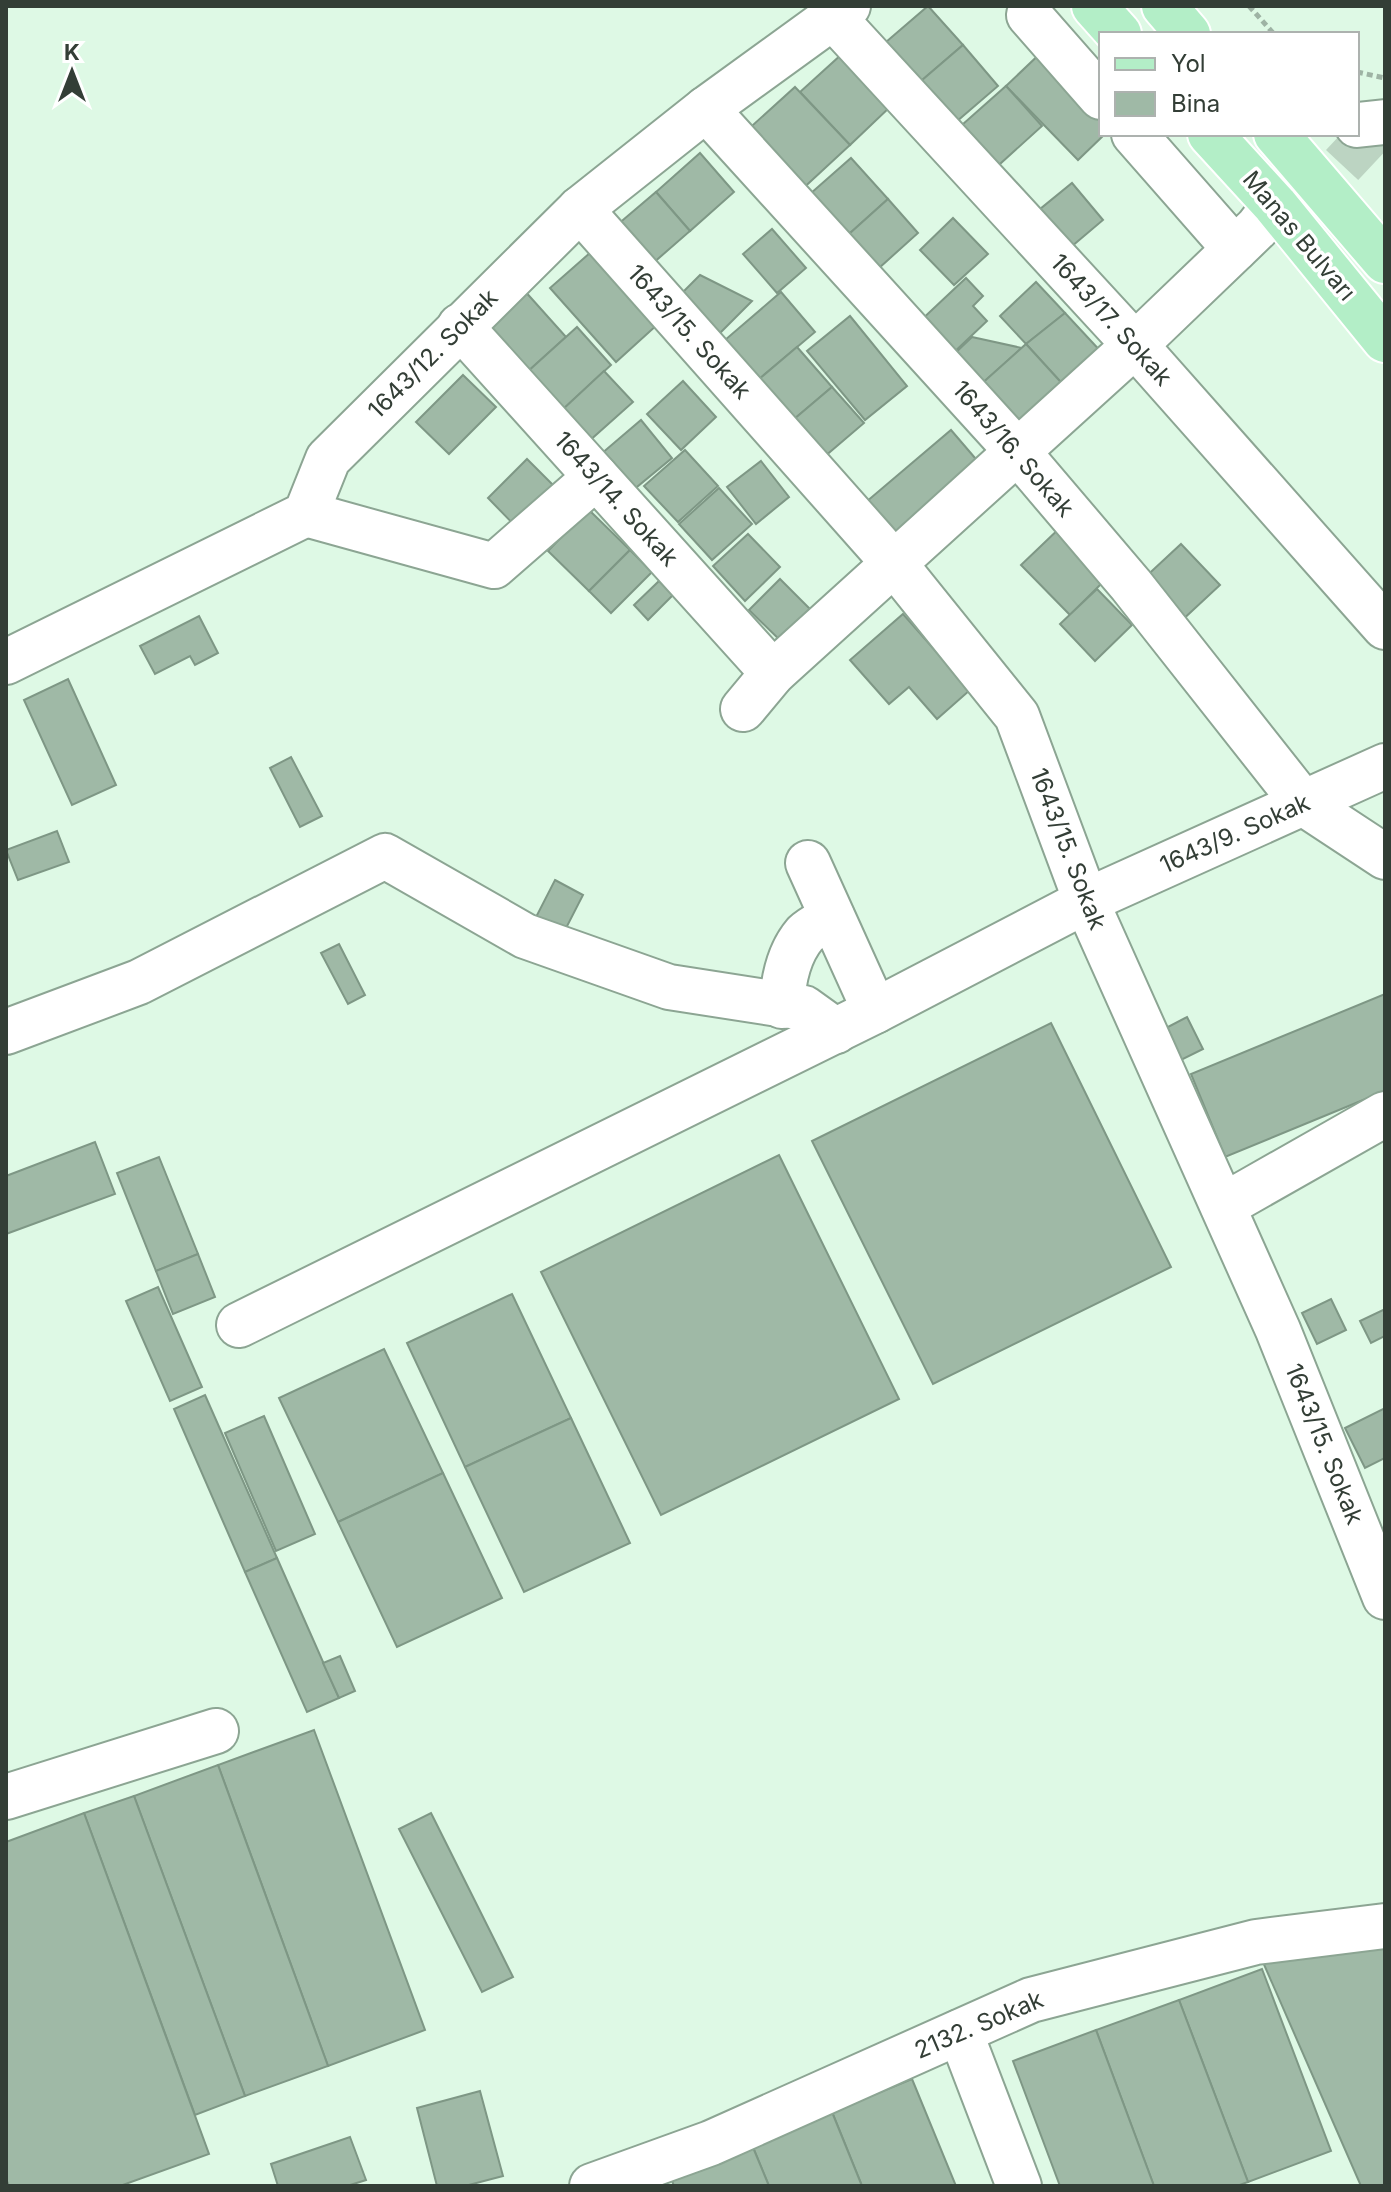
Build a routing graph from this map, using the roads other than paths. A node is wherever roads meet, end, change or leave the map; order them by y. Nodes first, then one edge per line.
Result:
1 (1094, 6) edge
2 (1164, 6) edge
3 (840, 12) edge
4 (1029, 15) dead end
5 (1117, 32) edge
6 (1186, 32) edge
7 (1099, 95) edge
8 (706, 109) junction
9 (1385, 122) edge
10 (1359, 125) edge
11 (1136, 136) edge
12 (1212, 136) edge
13 (1278, 136) edge
14 (1275, 205) junction
15 (580, 209) junction
16 (1235, 249) junction
17 (1385, 261) edge
18 (460, 326) junction
19 (1385, 340) edge
20 (1135, 345) junction
21 (1017, 451) junction
22 (596, 477) junction
23 (306, 514) junction
24 (893, 562) junction
25 (1385, 627) edge
26 (6, 662) edge
27 (773, 673) junction
28 (743, 709) dead end
29 (1385, 766) edge
30 (1303, 803) junction
31 (1385, 857) edge
32 (808, 863) dead end
33 (1086, 901) junction
34 (832, 917) junction
35 (782, 1006) junction
36 (875, 1011) junction
37 (836, 1031) junction
38 (6, 1032) edge
39 (1385, 1114) edge
40 (1223, 1206) junction
41 (239, 1325) dead end
42 (1385, 1597) edge
43 (216, 1731) dead end
44 (6, 1797) edge
45 (1385, 1926) edge
46 (960, 2032) junction
47 (592, 2186) edge
48 (1019, 2186) edge

1 - 5 main road
2 - 6 main road
3 - 8 street, 1643/12. Sokak
3 - 20 street, 1643/17. Sokak
4 - 7 street
8 - 15 street, 1643/12. Sokak
8 - 21 street, 1643/16. Sokak
9 - 10 street
11 - 16 street
12 - 14 main road, Manas Bulvarı
13 - 17 main road, Manas Bulvarı
14 - 16 street
14 - 19 main road, Manas Bulvarı
15 - 18 street, 1643/12. Sokak
15 - 24 street, 1643/15. Sokak
16 - 20 street
18 - 22 street, 1643/14. Sokak
18 - 23 street, 1643/12. Sokak
20 - 21 street
20 - 25 street, 1643/17. Sokak
21 - 24 street
21 - 30 street, 1643/16. Sokak
22 - 23 street
22 - 27 street, 1643/14. Sokak
23 - 26 street
24 - 27 street
24 - 33 street, 1643/15. Sokak
27 - 28 street
29 - 30 street, 1643/9. Sokak
30 - 31 street, 1643/16. Sokak
30 - 33 street, 1643/9. Sokak
32 - 34 street
33 - 36 street, 1643/9. Sokak
33 - 40 street, 1643/15. Sokak
34 - 35 street
34 - 36 street
35 - 37 street
35 - 38 street
36 - 37 street, 1643/9. Sokak
37 - 41 street, 1643/9. Sokak
39 - 40 street
40 - 42 street, 1643/15. Sokak
43 - 44 street
45 - 46 street, 2132. Sokak
46 - 47 street, 2132. Sokak
46 - 48 street

